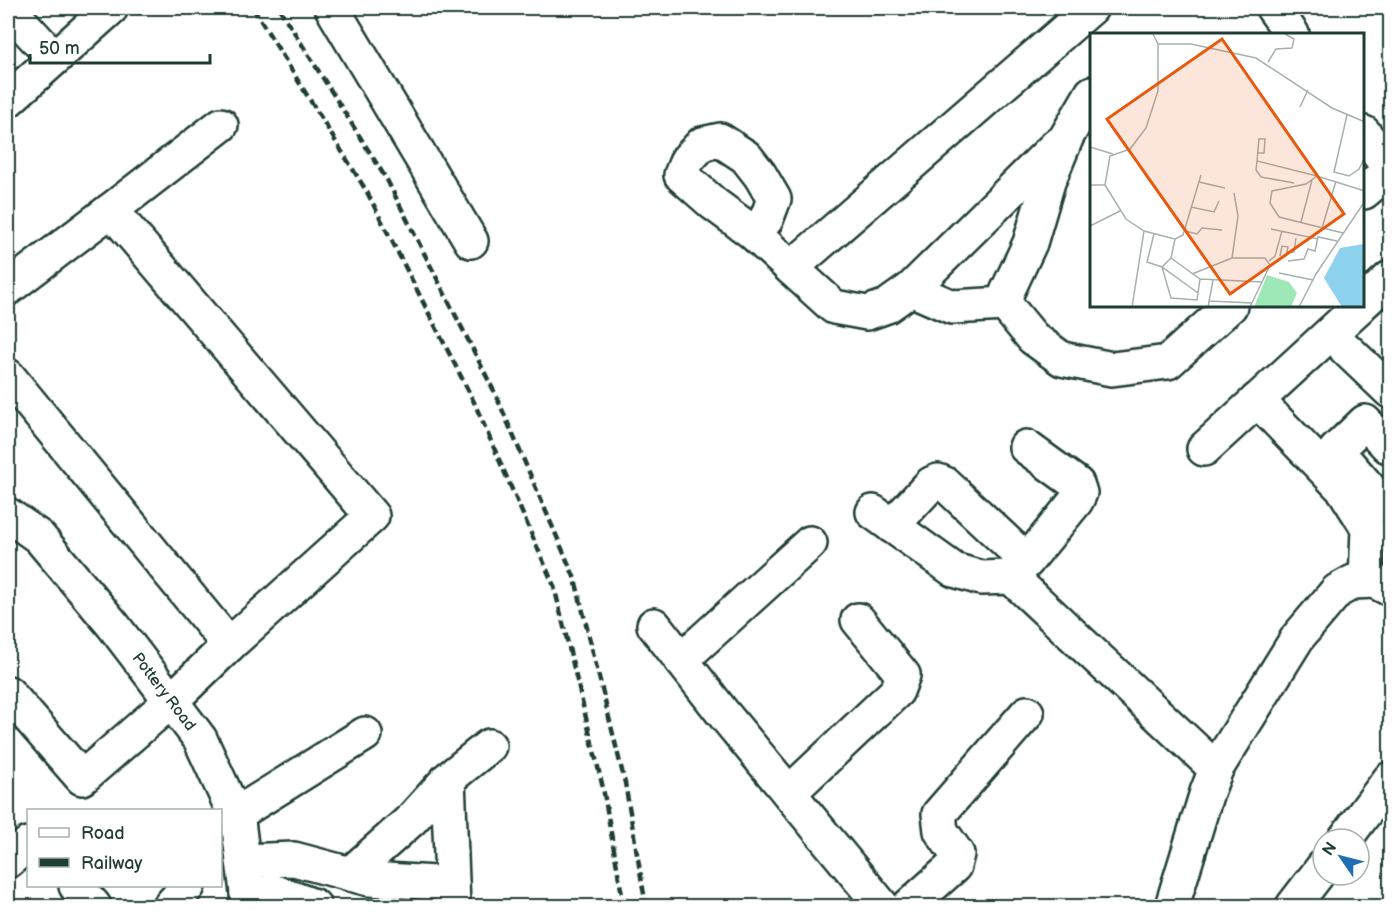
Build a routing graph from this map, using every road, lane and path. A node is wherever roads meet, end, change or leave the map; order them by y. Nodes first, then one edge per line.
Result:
1 (8, 8) edge
2 (111, 8) edge
3 (332, 8) edge
4 (1092, 8) edge
5 (1273, 8) edge
6 (1096, 33) edge
7 (1291, 33) edge
8 (54, 58) junction
9 (1090, 96) edge
10 (8, 99) edge
11 (221, 125) dead end
12 (1365, 134) edge
13 (1067, 136) junction
14 (1365, 191) edge
15 (111, 210) junction
16 (752, 232) dead end
17 (471, 241) dead end
18 (791, 268) junction
19 (1390, 278) edge
20 (8, 288) edge
21 (911, 289) junction
22 (1365, 301) edge
23 (1005, 304) junction
24 (1228, 308) edge
25 (1358, 308) edge
26 (1346, 349) dead end
27 (8, 376) edge
28 (1390, 391) edge
29 (1257, 400) junction
30 (1390, 443) edge
31 (1026, 447) dead end
32 (1204, 449) dead end
33 (1382, 503) dead end
34 (8, 515) edge
35 (810, 543) dead end
36 (1019, 569) junction
37 (1378, 585) edge
38 (858, 620) dead end
39 (654, 626) dead end
40 (229, 645) junction
41 (681, 660) junction
42 (8, 693) edge
43 (171, 701) junction
44 (1027, 713) dead end
45 (365, 734) dead end
46 (489, 746) dead end
47 (1216, 769) junction
48 (448, 779) junction
49 (1390, 779) edge
50 (789, 793) junction
51 (1354, 827) edge
52 (234, 836) edge
53 (27, 845) edge
54 (8, 861) edge
55 (350, 874) junction
56 (1311, 883) edge
57 (78, 887) edge
58 (186, 887) edge
59 (452, 895) edge
60 (246, 900) edge
61 (94, 906) edge
62 (170, 906) edge
63 (314, 906) edge
64 (882, 906) edge
65 (909, 906) edge
66 (1172, 906) edge
67 (1293, 906) edge

1 - 8 street
2 - 8 street
3 - 17 street
4 - 6 street
4 - 18 street
5 - 7 street
8 - 10 street
9 - 13 street
11 - 15 street
12 - 14 street
13 - 21 street
13 - 23 street
15 - 20 street
15 - 40 street
16 - 18 street
18 - 21 street
19 - 22 street
21 - 23 street
23 - 24 street
25 - 29 street
26 - 28 street
27 - 40 street
29 - 32 street
29 - 37 street
30 - 33 street
31 - 36 street
34 - 43 street, Pottery Road
35 - 41 street
36 - 36 street
36 - 47 street
37 - 47 street
38 - 50 street
39 - 41 street
40 - 43 street
41 - 50 street
42 - 43 street
43 - 52 street, Pottery Road
44 - 65 street
45 - 52 street
46 - 48 street
47 - 66 street
48 - 55 street
48 - 59 street
49 - 51 street
50 - 64 street
52 - 55 street
52 - 60 street, Pottery Road
53 - 54 street
55 - 59 street
56 - 67 street
57 - 61 street
58 - 62 street
60 - 63 street

